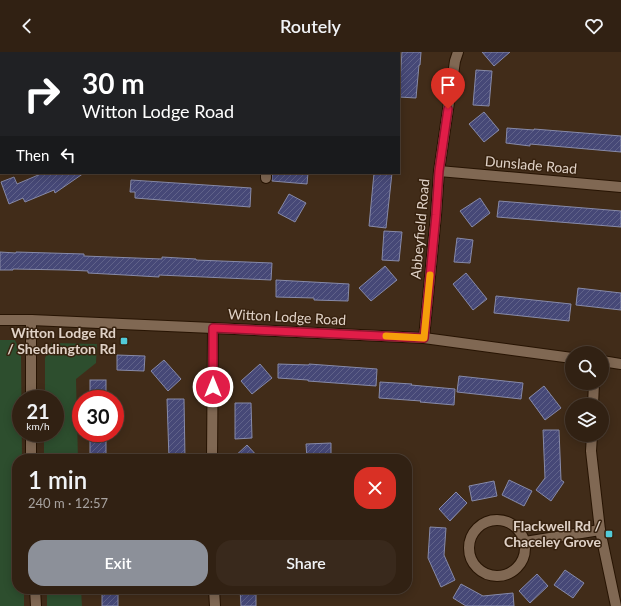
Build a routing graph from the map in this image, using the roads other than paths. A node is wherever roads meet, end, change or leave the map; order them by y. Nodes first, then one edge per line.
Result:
1 (458, 52) edge
2 (439, 171) junction
3 (621, 187) edge
4 (0, 320) edge
5 (31, 320) junction
6 (213, 328) junction
7 (424, 338) junction
8 (565, 357) edge
9 (609, 363) edge
10 (621, 364) edge
11 (31, 390) edge
12 (31, 442) edge
13 (592, 442) edge
14 (31, 454) edge
15 (212, 454) edge
16 (600, 530) junction
17 (525, 542) junction
18 (35, 594) edge
19 (214, 594) edge
20 (36, 606) edge
21 (215, 606) edge
22 (616, 606) edge

1 - 2 street, Abbeyfield Road
2 - 3 street, Dunslade Road
2 - 7 street, Abbeyfield Road
4 - 5 street, Witton Lodge Road
5 - 6 street, Witton Lodge Road
5 - 11 street
6 - 7 street, Witton Lodge Road
6 - 15 street
7 - 8 street, Witton Lodge Road
9 - 10 street
12 - 14 street
13 - 16 street
16 - 17 street
16 - 22 street
17 - 17 street
18 - 20 street
19 - 21 street

